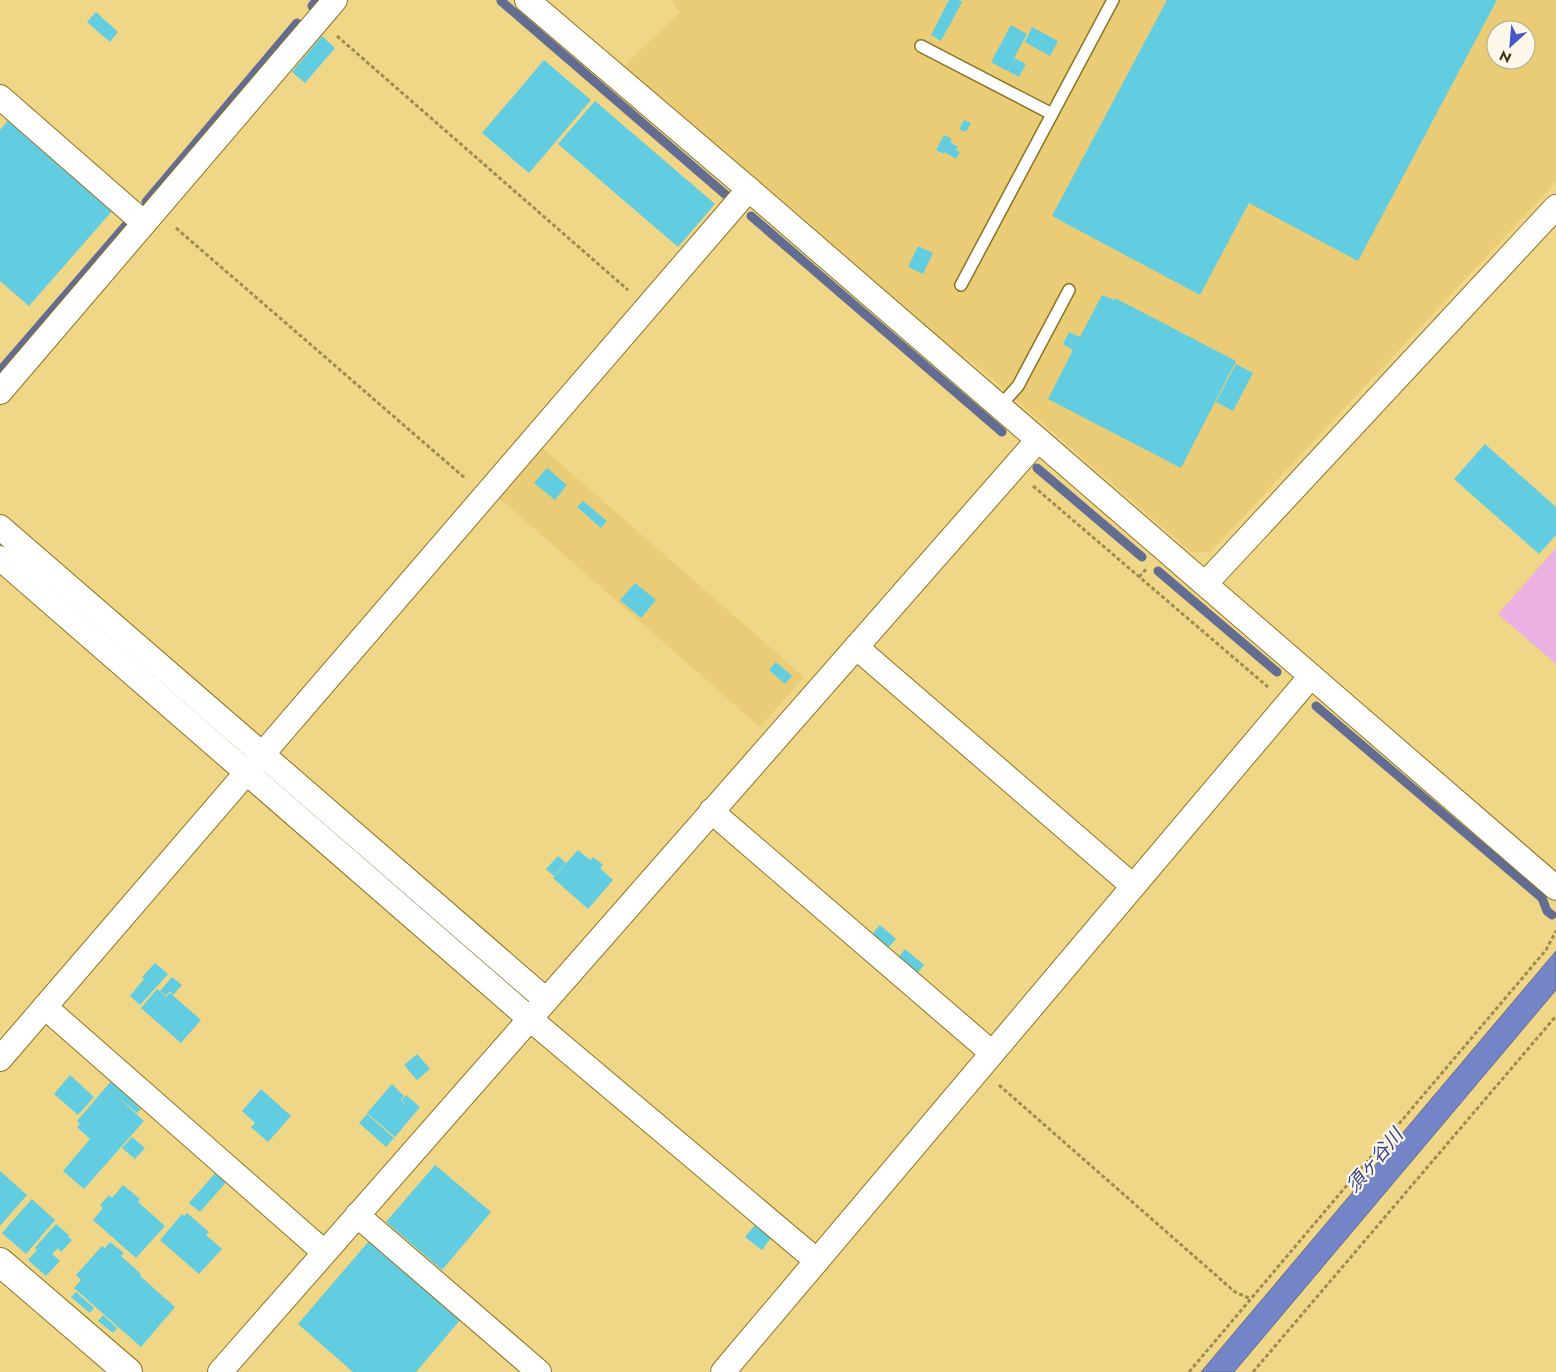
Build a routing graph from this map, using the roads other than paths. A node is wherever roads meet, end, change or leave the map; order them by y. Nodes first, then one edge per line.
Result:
1 (335, 0) edge
2 (527, 0) edge
3 (1113, 0) edge
4 (921, 46) dead end
5 (0, 97) edge
6 (1052, 114) junction
7 (749, 190) junction
8 (1556, 207) edge
9 (150, 216) junction
10 (961, 285) dead end
11 (1069, 290) dead end
12 (0, 392) edge
13 (1000, 406) junction
14 (1038, 440) junction
15 (0, 527) edge
16 (0, 558) edge
17 (1205, 584) junction
18 (856, 647) junction
19 (1311, 676) junction
20 (262, 754) junction
21 (247, 772) junction
22 (711, 811) junction
23 (1133, 886) junction
24 (1556, 888) edge
25 (546, 1000) junction
26 (46, 1006) junction
27 (530, 1019) junction
28 (0, 1059) edge
29 (986, 1060) junction
30 (357, 1215) junction
31 (324, 1252) junction
32 (817, 1260) junction
33 (0, 1262) edge
34 (128, 1372) edge
35 (220, 1372) edge
36 (539, 1372) edge
37 (723, 1372) edge

1 - 9 street
2 - 7 street
3 - 6 lane
4 - 6 lane
5 - 9 street
6 - 10 lane
7 - 13 street
7 - 20 street
8 - 17 street
9 - 12 street
11 - 13 lane
13 - 14 street
14 - 17 street
14 - 18 street
15 - 20 street
16 - 21 street
17 - 19 street
18 - 22 street
18 - 23 street
19 - 23 street
19 - 24 street
20 - 21 street
20 - 25 street
21 - 26 street
21 - 27 street
22 - 25 street
22 - 29 street
23 - 29 street
25 - 27 street
26 - 28 street
26 - 31 street
27 - 30 street
27 - 32 street
29 - 32 street
30 - 31 street
30 - 36 street
31 - 35 street
32 - 37 street
33 - 34 street

